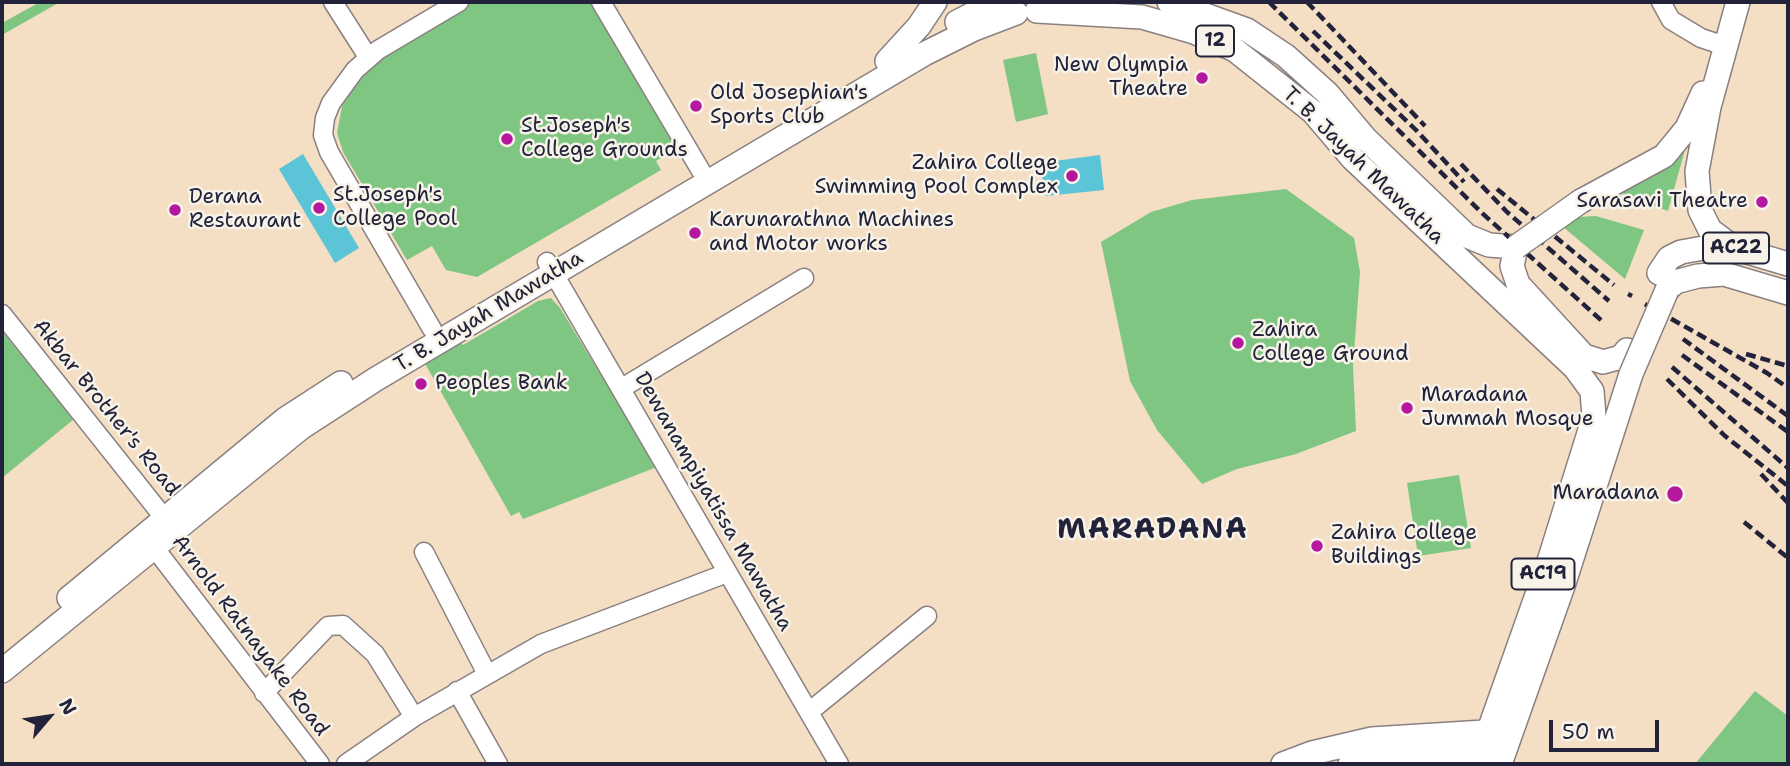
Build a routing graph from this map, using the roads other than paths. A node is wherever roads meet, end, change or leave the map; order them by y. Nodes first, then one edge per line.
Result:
1 (333, 2) edge
2 (458, 2) edge
3 (601, 2) edge
4 (936, 2) edge
5 (996, 2) edge
6 (1169, 2) edge
7 (1661, 2) edge
8 (1738, 2) edge
9 (1025, 7) edge
10 (1723, 51) junction
11 (1286, 56) junction
12 (368, 57) junction
13 (887, 61) junction
14 (1269, 77) junction
15 (701, 171) junction
16 (1516, 247) junction
17 (1734, 248) junction
18 (1788, 264) edge
19 (550, 268) junction
20 (804, 278) dead end
21 (1663, 281) junction
22 (1788, 293) edge
23 (2, 314) edge
24 (432, 329) junction
25 (1580, 362) junction
26 (622, 388) junction
27 (170, 525) junction
28 (150, 541) junction
29 (424, 552) dead end
30 (727, 573) junction
31 (927, 616) dead end
32 (2, 653) edge
33 (2, 671) edge
34 (487, 674) junction
35 (457, 691) junction
36 (264, 693) junction
37 (809, 712) junction
38 (414, 717) junction
39 (1488, 731) junction
40 (1513, 732) junction
41 (1490, 760) edge
42 (320, 764) edge
43 (346, 764) edge
44 (498, 764) edge
45 (839, 764) edge
46 (1283, 764) edge
47 (1350, 764) edge

1 - 12 street
2 - 12 street
3 - 15 street
4 - 13 main road
5 - 13 main road, T. B. Jayah Mawatha
6 - 11 main road, T. B. Jayah Mawatha
7 - 10 street
8 - 10 main road
9 - 14 main road, T. B. Jayah Mawatha / 12
9 - 19 main road, T. B. Jayah Mawatha
10 - 16 main road, bridge
10 - 17 main road, AC22
11 - 14 main road
11 - 16 main road, T. B. Jayah Mawatha
12 - 24 street
13 - 15 main road, T. B. Jayah Mawatha
14 - 25 main road, T. B. Jayah Mawatha / 12
15 - 19 main road, T. B. Jayah Mawatha
16 - 25 main road
17 - 18 main road, AC22
17 - 21 main road, AC22
19 - 24 main road, T. B. Jayah Mawatha
19 - 26 street, Dewanampiyatissa Mawatha
19 - 27 main road, T. B. Jayah Mawatha
20 - 26 street
21 - 22 main road, AC22
21 - 25 main road
21 - 40 main road, AC19, bridge
23 - 27 street, Akbar Brother's Road
24 - 27 main road, T. B. Jayah Mawatha
25 - 39 main road, AC19
26 - 30 street, Dewanampiyatissa Mawatha
27 - 28 main road, T. B. Jayah Mawatha
28 - 32 main road, T. B. Jayah Mawatha
28 - 33 main road, T. B. Jayah Mawatha
28 - 36 street, Arnold Ratnayake Road
29 - 34 street
30 - 34 street
30 - 37 street, Dewanampiyatissa Mawatha
31 - 37 street
34 - 35 street
35 - 38 street
35 - 44 street
36 - 38 street
36 - 42 street, Arnold Ratnayake Road
37 - 45 street, Dewanampiyatissa Mawatha
38 - 43 street
39 - 40 main road
39 - 41 main road, AC19
39 - 46 main road
40 - 41 main road, AC19
41 - 47 main road

